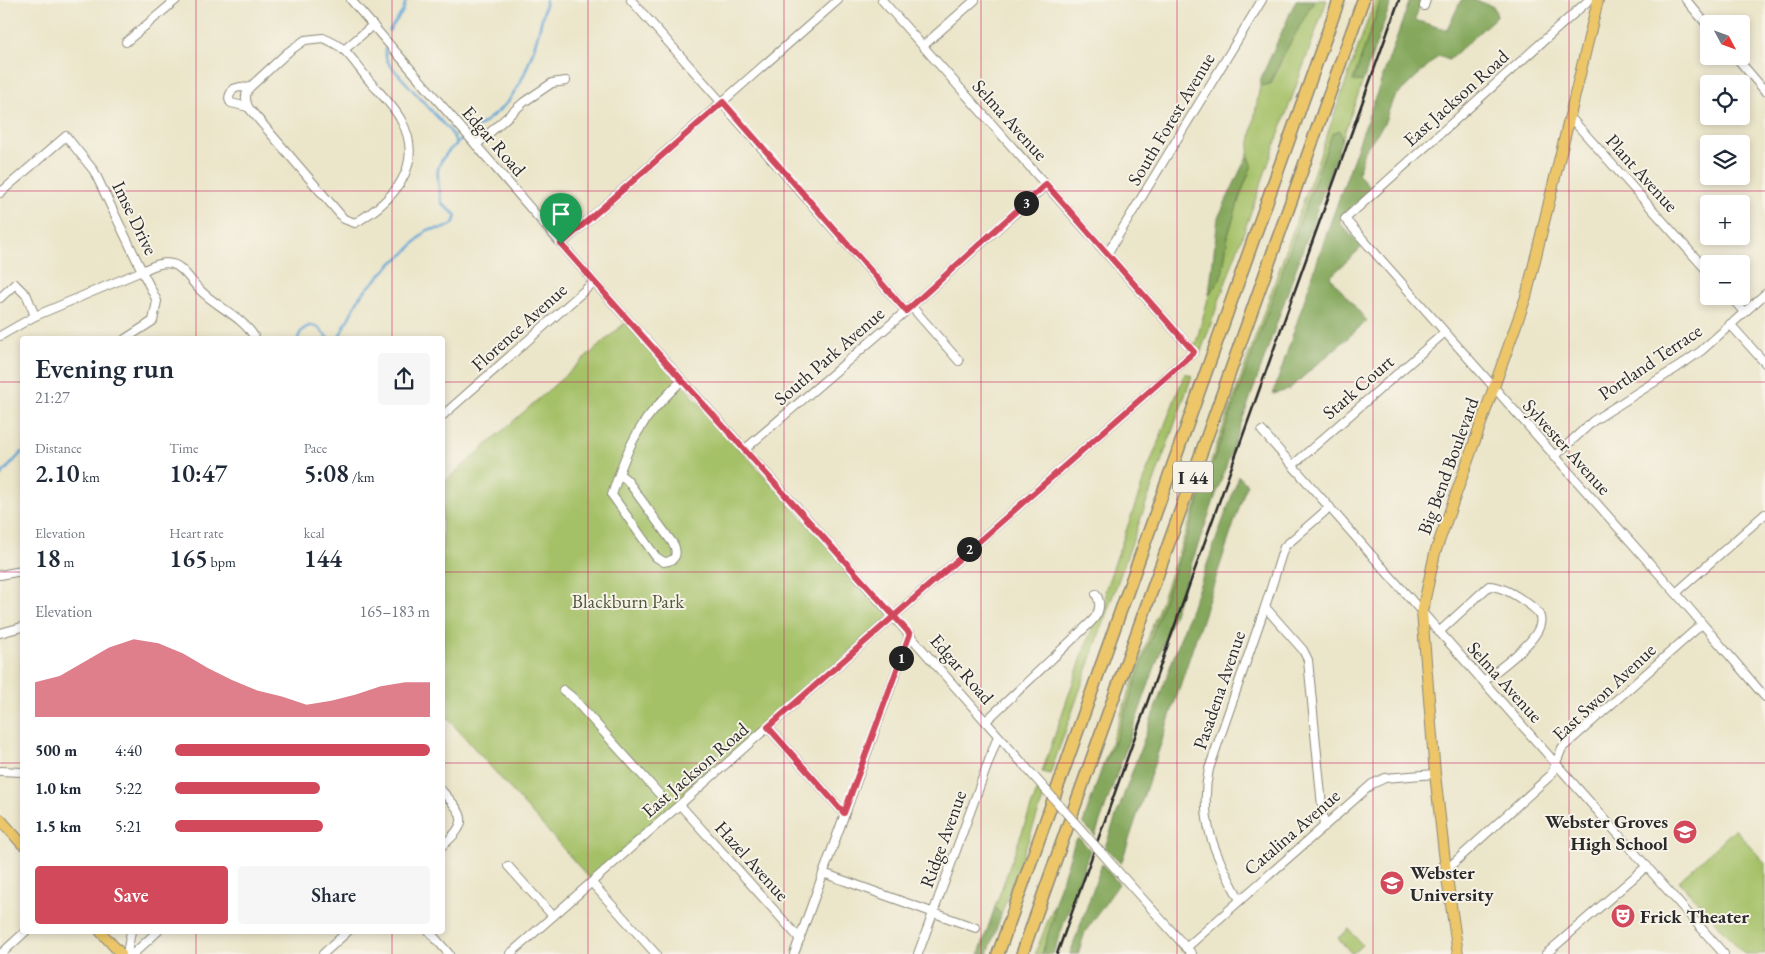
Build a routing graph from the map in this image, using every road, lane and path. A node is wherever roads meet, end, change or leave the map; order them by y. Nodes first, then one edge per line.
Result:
1 (176, 0) edge
2 (351, 0) edge
3 (631, 0) edge
4 (838, 0) edge
5 (882, 0) edge
6 (975, 0) edge
7 (1262, 0) edge
8 (1339, 0) edge
9 (1363, 0) edge
10 (1590, 0) edge
11 (1598, 0) edge
12 (1686, 0) edge
13 (1700, 16) edge
14 (373, 25) junction
15 (126, 42) dead end
16 (923, 46) junction
17 (344, 50) junction
18 (1743, 65) edge
19 (566, 81) dead end
20 (249, 88) junction
21 (1765, 91) edge
22 (723, 102) junction
23 (248, 107) junction
24 (1570, 117) junction
25 (471, 139) junction
26 (1046, 184) junction
27 (0, 193) edge
28 (1345, 219) joint
29 (561, 244) junction
30 (1107, 254) junction
31 (1700, 263) edge
32 (142, 271) junction
33 (594, 282) junction
34 (1765, 294) edge
35 (0, 298) edge
36 (1738, 305) edge
37 (909, 308) junction
38 (1744, 312) junction
39 (35, 316) junction
40 (1730, 324) junction
41 (1444, 333) junction
42 (0, 336) edge
43 (130, 336) edge
44 (254, 336) edge
45 (1194, 352) joint
46 (959, 361) dead end
47 (1765, 363) edge
48 (682, 380) junction
49 (1494, 389) junction
50 (445, 413) edge
51 (1262, 431) dead end
52 (744, 450) junction
53 (1554, 457) junction
54 (1293, 465) junction
55 (618, 474) junction
56 (1330, 507) junction
57 (1765, 514) edge
58 (20, 572) edge
59 (0, 575) edge
60 (1676, 593) junction
61 (1096, 594) dead end
62 (1265, 607) junction
63 (1422, 612) junction
64 (893, 616) junction
65 (1702, 624) junction
66 (20, 628) edge
67 (1439, 632) junction
68 (0, 633) edge
69 (910, 634) junction
70 (1484, 681) junction
71 (564, 690) dead end
72 (1765, 697) edge
73 (986, 722) junction
74 (768, 727) junction
75 (998, 736) junction
76 (1556, 764) junction
77 (0, 771) edge
78 (20, 772) edge
79 (1435, 774) junction
80 (445, 793) edge
81 (662, 797) dead end
82 (680, 804) junction
83 (844, 813) junction
84 (0, 819) edge
85 (1324, 827) junction
86 (20, 842) edge
87 (445, 843) edge
88 (508, 866) dead end
89 (1647, 866) junction
90 (1446, 870) junction
91 (823, 873) junction
92 (592, 882) junction
93 (1240, 900) junction
94 (933, 912) junction
95 (553, 916) junction
96 (976, 928) dead end
97 (23, 934) edge
98 (103, 934) edge
99 (130, 934) edge
100 (155, 934) edge
101 (345, 934) edge
102 (432, 934) edge
103 (800, 939) junction
104 (1189, 951) edge
105 (1, 954) edge
106 (121, 954) edge
107 (127, 954) edge
108 (133, 954) edge
109 (322, 954) edge
110 (449, 954) edge
111 (510, 954) edge
112 (656, 954) edge
113 (794, 954) edge
114 (918, 954) edge
115 (998, 954) edge
116 (1022, 954) edge
117 (1458, 954) edge
118 (1546, 954) edge
119 (1724, 954) edge

1 - 15 street
2 - 14 street, Edgar Road
3 - 22 street
4 - 22 street
5 - 16 street, Selma Avenue
6 - 16 street
7 - 30 street, South Forest Avenue
8 - 115 highway, I 44
9 - 116 highway, I 44
10 - 28 street, East Jackson Road
11 - 24 main road, Big Bend Boulevard
12 - 13 street
14 - 17 street
14 - 25 street, Edgar Road
16 - 26 street, Selma Avenue
17 - 20 street
17 - 23 street
18 - 21 street
19 - 25 street
20 - 23 street
20 - 23 street
22 - 29 street
22 - 37 street
24 - 31 street, Plant Avenue
24 - 49 main road, Big Bend Boulevard
25 - 29 street, Edgar Road
26 - 30 street, Selma Avenue
26 - 37 street, South Park Avenue
27 - 32 street, Imse Drive
28 - 41 street, Sylvester Avenue
29 - 33 street, Edgar Road
30 - 45 street, Selma Avenue
32 - 39 street
32 - 43 street
32 - 44 street, Imse Drive
33 - 48 street, Edgar Road
33 - 50 street, Florence Avenue
34 - 38 street, Portland Terrace
35 - 39 street
36 - 38 street
37 - 46 street
37 - 52 street, South Park Avenue
38 - 40 street, Portland Terrace
39 - 42 street
40 - 47 street
40 - 53 street, Portland Terrace
41 - 49 street, Sylvester Avenue
41 - 54 street, Stark Court
45 - 64 street, East Jackson Road
48 - 52 street, Edgar Road
48 - 55 street
49 - 53 street, Sylvester Avenue
49 - 63 main road, Big Bend Boulevard
51 - 54 street, Selma Avenue
52 - 64 street, Edgar Road
53 - 60 street, Sylvester Avenue
54 - 56 street, Selma Avenue
55 - 55 street
56 - 62 street, Pasadena Avenue
56 - 63 street, Selma Avenue
57 - 60 street
58 - 59 street
60 - 65 street, Sylvester Avenue
61 - 73 street
62 - 85 street
62 - 93 street, Pasadena Avenue
63 - 67 street, Selma Avenue
63 - 79 main road, Big Bend Boulevard
64 - 69 street, Edgar Road
64 - 74 street, East Jackson Road
65 - 72 street, Sylvester Avenue
65 - 76 street, East Swon Avenue
66 - 68 street
67 - 70 street, Selma Avenue
67 - 70 street
69 - 73 street, Edgar Road
69 - 83 street
70 - 76 street, Selma Avenue
71 - 81 street
73 - 75 street, Edgar Road
74 - 82 street, East Jackson Road
74 - 83 street
75 - 94 street, Ridge Avenue
75 - 104 street, Edgar Road, bridge
76 - 89 street, Selma Avenue
76 - 90 street, East Swon Avenue
77 - 78 street
79 - 85 street, Catalina Avenue
79 - 90 main road, Big Bend Boulevard
80 - 87 street
82 - 92 street, East Jackson Road
82 - 103 street, Hazel Avenue
83 - 91 street
84 - 86 main road
85 - 93 street, Catalina Avenue
88 - 95 street
89 - 118 street
89 - 119 street, Selma Avenue
90 - 117 main road, Big Bend Boulevard
91 - 94 street
91 - 103 street
92 - 95 street, East Jackson Road
92 - 112 street
93 - 104 street, Catalina Avenue
94 - 96 street
94 - 114 street, Ridge Avenue
95 - 111 street, East Jackson Road
97 - 105 street
98 - 106 main road
99 - 107 street
100 - 108 street
101 - 109 street
102 - 110 street
103 - 113 street

